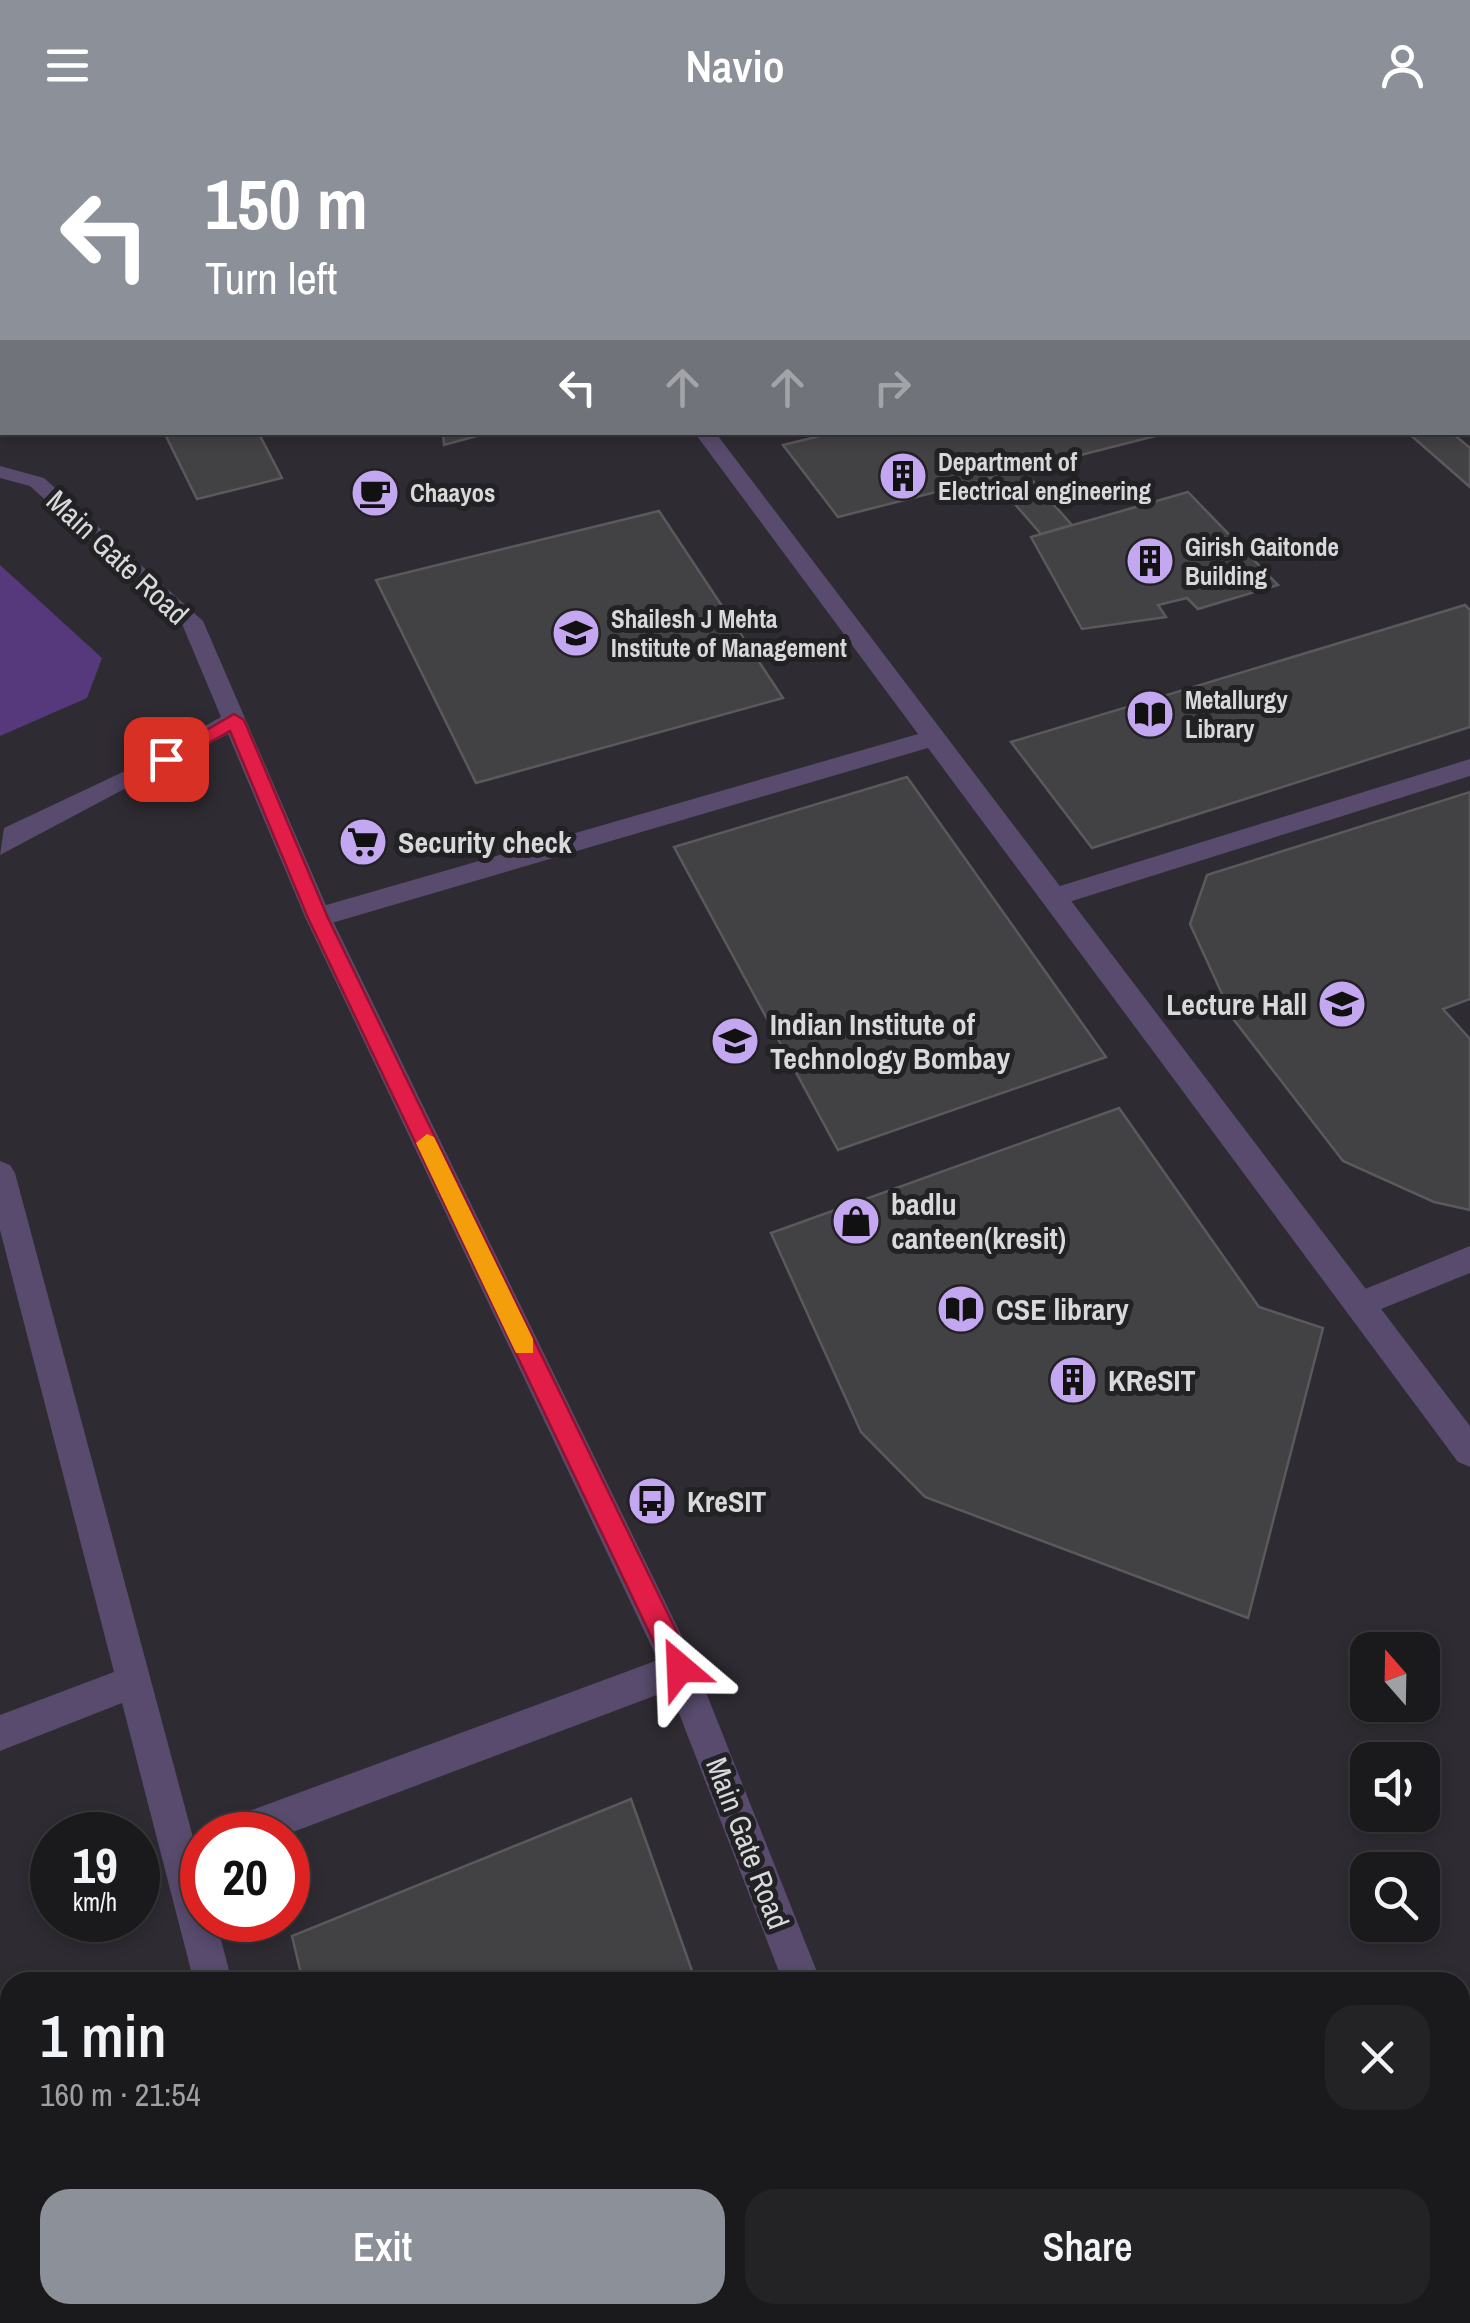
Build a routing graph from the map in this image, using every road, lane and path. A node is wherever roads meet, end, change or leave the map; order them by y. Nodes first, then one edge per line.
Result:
1 (706, 435) edge
2 (0, 472) edge
3 (234, 720) junction
4 (934, 738) junction
5 (1470, 767) edge
6 (0, 846) edge
7 (1053, 898) junction
8 (318, 918) junction
9 (0, 1173) edge
10 (1470, 1259) edge
11 (1359, 1304) junction
12 (1470, 1452) edge
13 (680, 1668) junction
14 (135, 1682) junction
15 (0, 1733) edge
16 (297, 1812) edge
17 (180, 1813) edge
18 (206, 1942) edge
19 (211, 1972) edge
20 (798, 1972) edge

1 - 4 street
2 - 3 street, Main Gate Road
3 - 6 street
3 - 8 street, Main Gate Road
4 - 7 street
4 - 8 street
5 - 7 street
7 - 11 street
8 - 13 street, Main Gate Road
9 - 14 street
10 - 11 street
11 - 12 street
13 - 16 street
13 - 20 street, Main Gate Road
14 - 15 street
14 - 17 street
18 - 19 street

